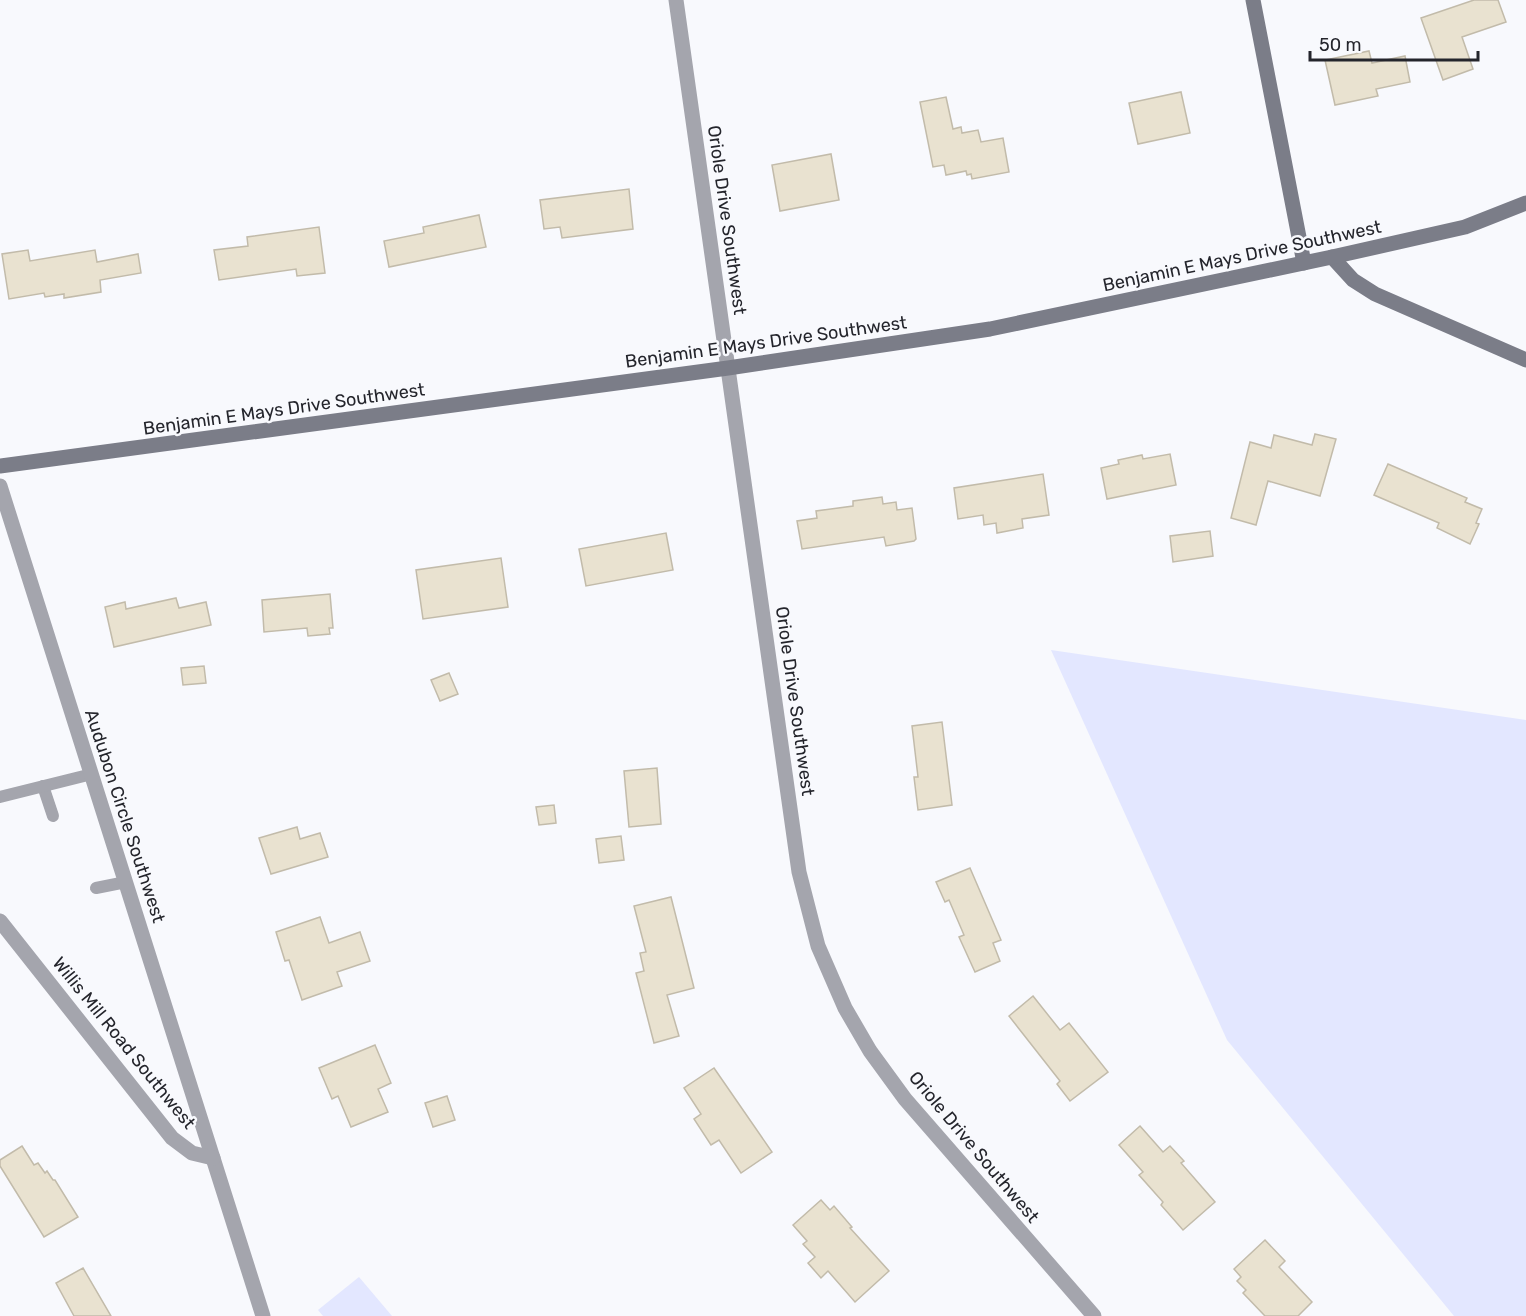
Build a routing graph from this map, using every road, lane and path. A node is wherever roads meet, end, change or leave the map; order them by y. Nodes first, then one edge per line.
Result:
1 (676, 0) edge
2 (1254, 0) edge
3 (1526, 203) edge
4 (1332, 257) junction
5 (1304, 263) junction
6 (1526, 360) edge
7 (728, 368) junction
8 (0, 466) edge
9 (0, 486) edge
10 (92, 774) junction
11 (43, 786) junction
12 (0, 797) edge
13 (53, 816) dead end
14 (126, 882) junction
15 (96, 888) dead end
16 (0, 921) edge
17 (213, 1158) junction
18 (263, 1316) edge
19 (1094, 1316) edge

1 - 7 street, Oriole Drive Southwest
2 - 5 street
3 - 4 street, Benjamin E Mays Drive Southwest
4 - 5 street, Benjamin E Mays Drive Southwest
4 - 6 street
5 - 7 street, Benjamin E Mays Drive Southwest
7 - 8 street, Benjamin E Mays Drive Southwest
7 - 19 street, Oriole Drive Southwest
9 - 10 street, Audubon Circle Southwest
10 - 11 lane
10 - 14 street, Audubon Circle Southwest
11 - 12 lane
11 - 13 lane
14 - 15 lane
14 - 17 street, Audubon Circle Southwest
16 - 17 street, Willis Mill Road Southwest
17 - 18 street

